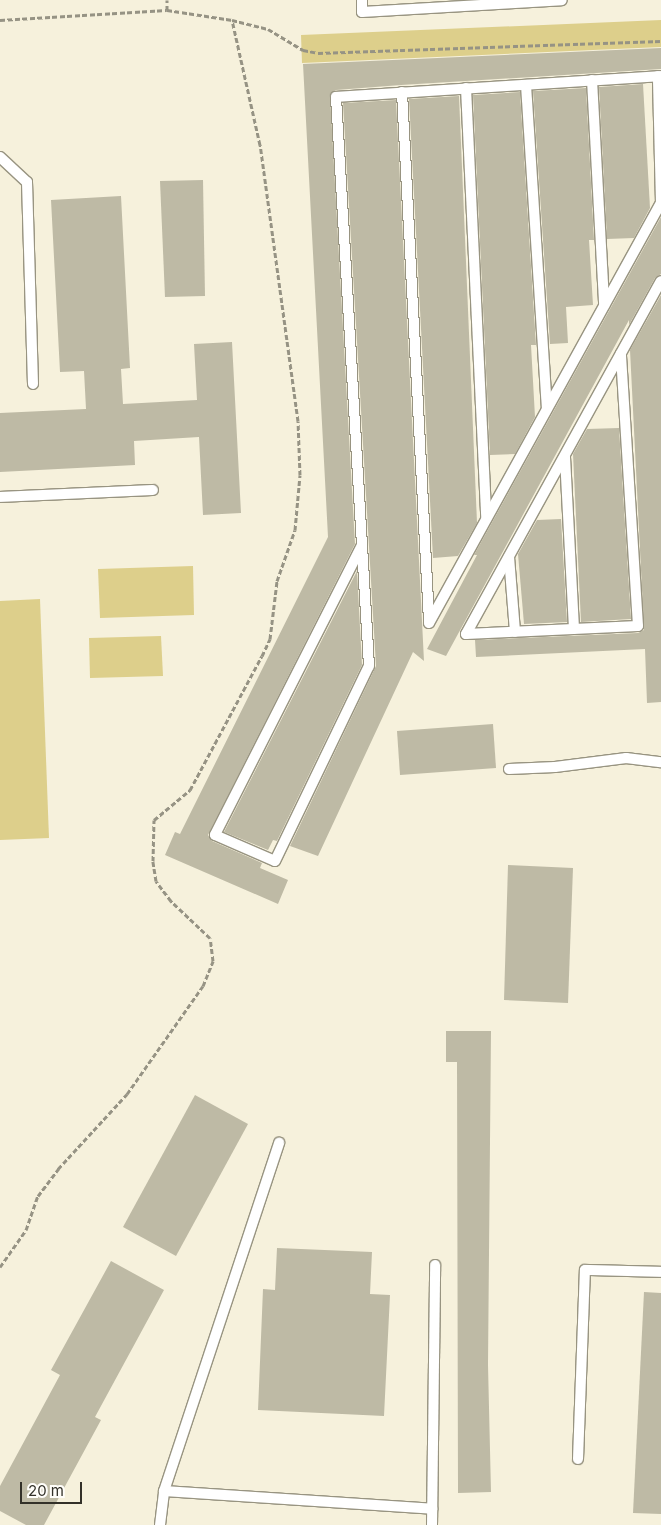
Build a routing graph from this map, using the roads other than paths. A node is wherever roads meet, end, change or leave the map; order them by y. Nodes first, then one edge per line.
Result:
1 (362, 0) edge
2 (562, 0) edge
3 (659, 76) edge
4 (592, 80) junction
5 (526, 85) junction
6 (466, 88) junction
7 (402, 92) junction
8 (0, 157) edge
9 (661, 204) edge
10 (661, 281) edge
11 (604, 306) junction
12 (621, 354) junction
13 (33, 384) dead end
14 (547, 409) junction
15 (565, 456) junction
16 (153, 490) dead end
17 (0, 496) edge
18 (486, 518) junction
19 (362, 545) junction
20 (509, 556) junction
21 (574, 629) junction
22 (514, 632) junction
23 (661, 762) edge
24 (508, 769) dead end
25 (280, 1142) dead end
26 (435, 1265) dead end
27 (661, 1272) edge
28 (578, 1459) dead end
29 (164, 1491) junction
30 (432, 1509) junction
31 (160, 1525) edge
32 (432, 1525) edge

1 - 2 lane
3 - 4 lane
3 - 9 lane
4 - 5 lane
4 - 11 lane
5 - 6 lane
5 - 14 lane
6 - 7 lane
6 - 18 lane
7 - 18 lane
7 - 19 lane
8 - 13 lane
9 - 11 lane
10 - 12 lane
11 - 14 lane
12 - 15 lane
12 - 21 lane
14 - 18 lane
15 - 20 lane
15 - 21 lane
16 - 17 lane
19 - 19 lane
20 - 22 lane
20 - 22 lane
21 - 22 lane
23 - 24 lane
25 - 29 lane
26 - 30 lane
27 - 28 lane
29 - 30 lane
29 - 31 lane
30 - 32 lane

